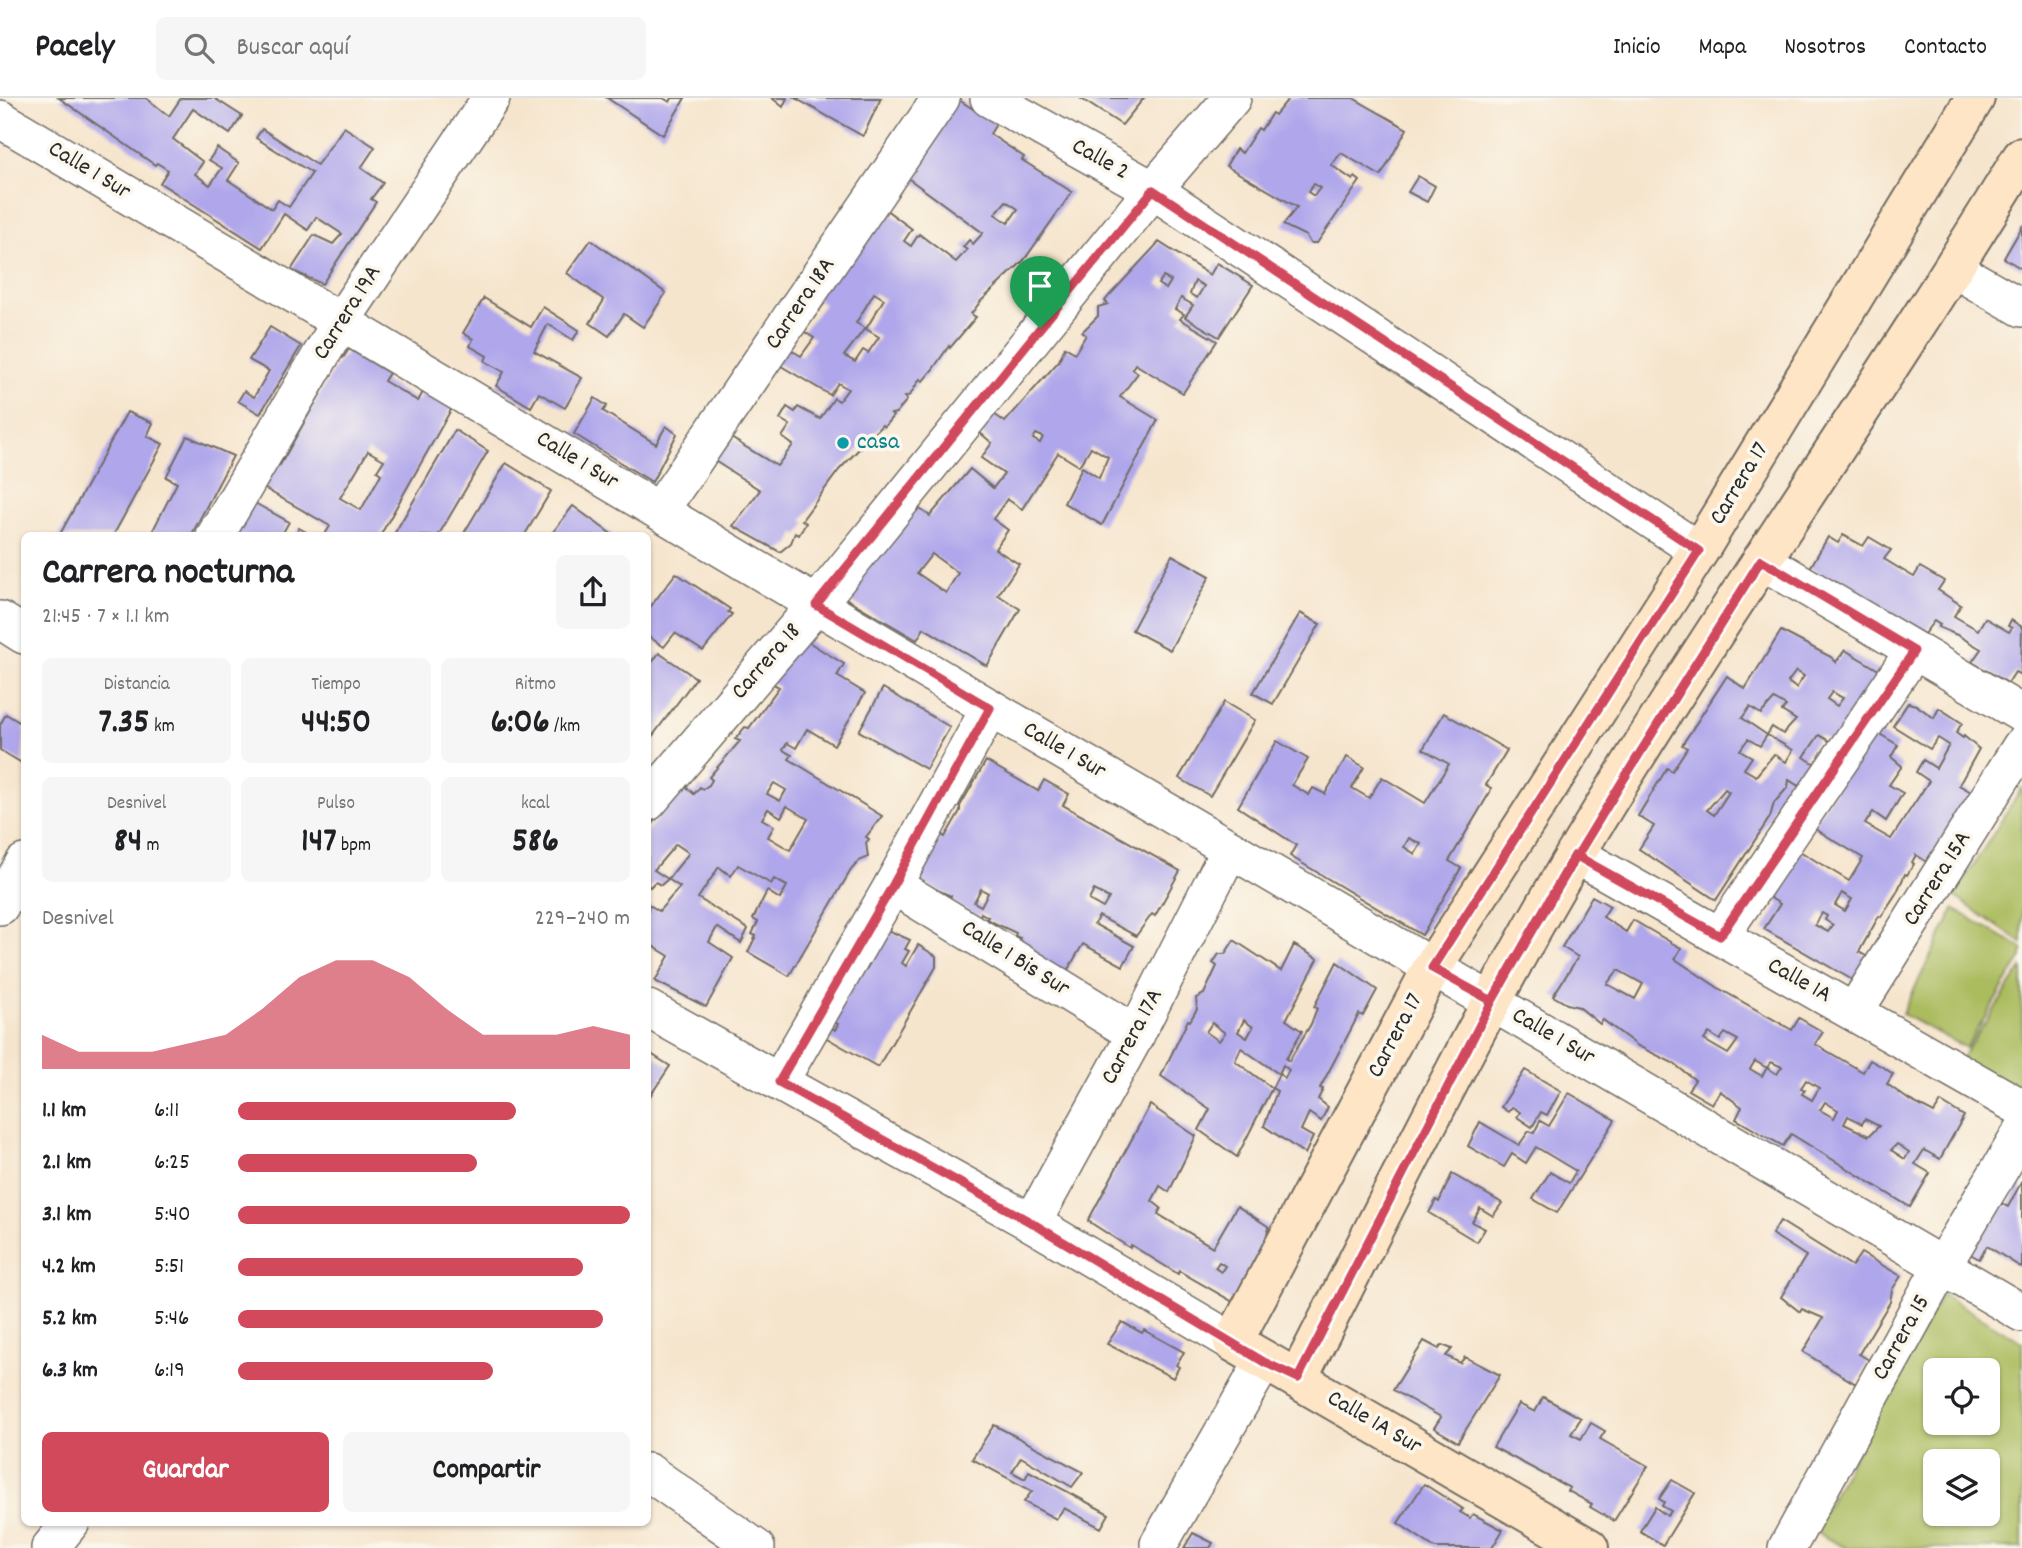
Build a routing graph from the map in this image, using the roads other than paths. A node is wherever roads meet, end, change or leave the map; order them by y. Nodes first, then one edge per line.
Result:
1 (491, 98) edge
2 (941, 98) edge
3 (989, 98) edge
4 (1232, 98) edge
5 (1975, 98) edge
6 (0, 119) edge
7 (2022, 157) edge
8 (1153, 190) junction
9 (1954, 269) junction
10 (2022, 308) edge
11 (341, 321) junction
12 (660, 510) junction
13 (217, 532) edge
14 (1699, 551) junction
15 (1761, 560) junction
16 (816, 605) junction
17 (0, 620) edge
18 (21, 633) edge
19 (1914, 651) junction
20 (990, 708) junction
21 (2022, 714) edge
22 (2022, 745) edge
23 (651, 798) edge
24 (1230, 849) junction
25 (1575, 855) junction
26 (21, 868) edge
27 (893, 885) junction
28 (0, 906) edge
29 (1720, 936) junction
30 (1432, 968) junction
31 (1492, 1001) junction
32 (651, 1011) edge
33 (1854, 1012) junction
34 (1136, 1034) junction
35 (779, 1082) junction
36 (2022, 1108) edge
37 (2022, 1132) edge
38 (1032, 1223) junction
39 (1942, 1266) junction
40 (2022, 1313) edge
41 (1248, 1352) junction
42 (1298, 1378) junction
43 (651, 1474) edge
44 (68, 1526) edge
45 (1159, 1544) dead end
46 (50, 1548) edge
47 (755, 1548) edge
48 (1589, 1548) edge
49 (1787, 1548) edge

1 - 11 street, Carrera 19A
2 - 12 street, Carrera 18A
3 - 8 street, Calle 2
4 - 8 street, Carrera 18
5 - 14 street, Carrera 17
6 - 11 street, Calle 1 Sur
7 - 9 street
8 - 14 street, Calle 2
8 - 16 street, Carrera 18
9 - 10 street
9 - 15 street
11 - 12 street, Calle 1 Sur
11 - 13 street, Carrera 19A
12 - 16 street, Calle 1 Sur
14 - 30 street, Carrera 17
15 - 19 street
15 - 25 street
16 - 20 street, Calle 1 Sur
16 - 23 street, Carrera 18
17 - 18 street
19 - 21 street
19 - 29 street
20 - 24 street, Calle 1 Sur
20 - 27 street
22 - 33 street, Carrera 15A
24 - 30 street, Calle 1 Sur
24 - 34 street, Carrera 17A
25 - 29 street, Calle 1A
25 - 31 street
26 - 28 street
27 - 34 street, Calle 1 Bis Sur
27 - 35 street
29 - 33 street, Calle 1A
30 - 31 street, Calle 1 Sur
30 - 41 street, Carrera 17
31 - 39 street, Calle 1 Sur
31 - 42 street
32 - 35 street, Calle 1A Sur
33 - 36 street, Calle 1A
34 - 38 street, Carrera 17A
35 - 38 street, Calle 1A Sur
37 - 39 street, Carrera 15
38 - 41 street, Calle 1A Sur
39 - 40 street, Calle 1 Sur
39 - 49 street, Carrera 15
41 - 42 street, Calle 1A Sur
41 - 45 street
42 - 48 street, Calle 1A Sur
43 - 47 street
44 - 46 street

